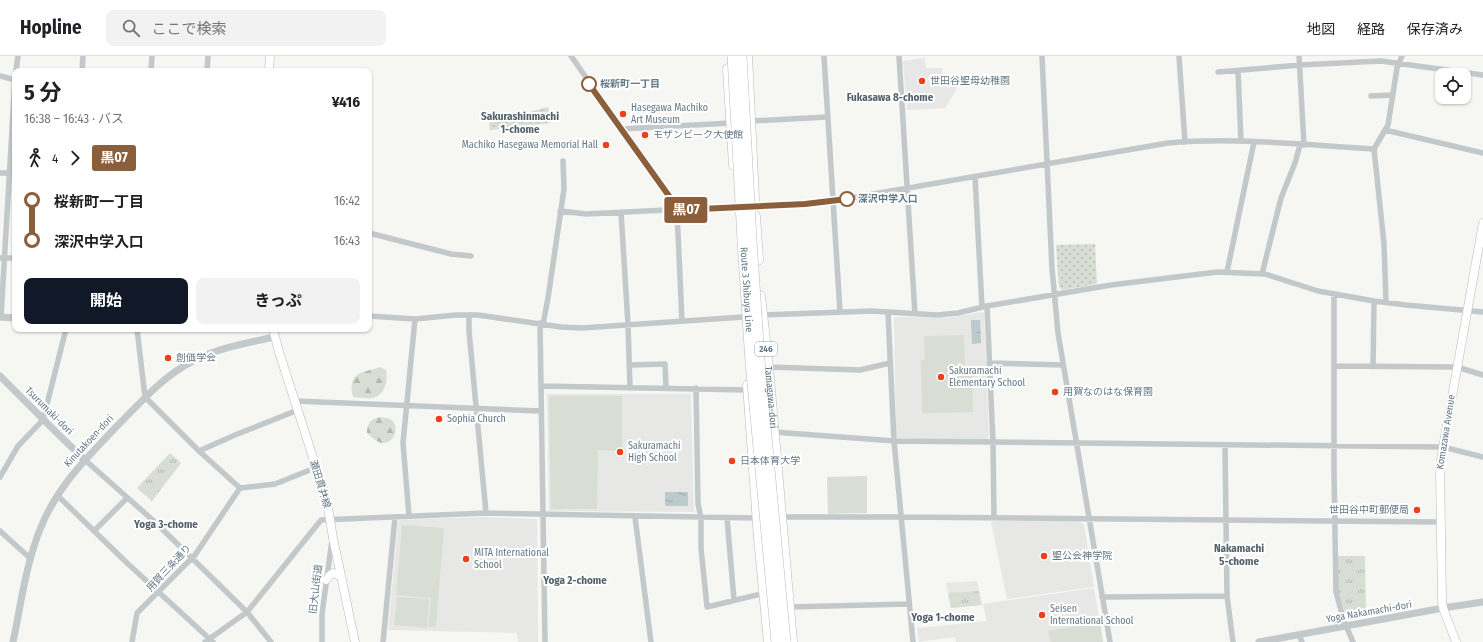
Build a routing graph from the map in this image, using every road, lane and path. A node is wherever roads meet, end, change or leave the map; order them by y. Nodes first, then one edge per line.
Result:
1 (18, 56) edge
2 (83, 56) edge
3 (152, 56) edge
4 (208, 56) edge
5 (270, 56) edge
6 (571, 56) edge
7 (728, 56) edge
8 (733, 56) edge
9 (741, 56) edge
10 (747, 56) edge
11 (824, 56) edge
12 (899, 56) edge
13 (1042, 56) edge
14 (1179, 56) edge
15 (1299, 56) edge
16 (1402, 56) edge
17 (1400, 63) junction
18 (1300, 65) junction
19 (16, 68) edge
20 (82, 68) edge
21 (151, 68) edge
22 (207, 68) edge
23 (269, 68) edge
24 (1238, 70) junction
25 (1218, 72) dead end
26 (1483, 75) edge
27 (0, 76) edge
28 (12, 78) edge
29 (1371, 96) dead end
30 (1393, 96) junction
31 (828, 117) junction
32 (750, 121) junction
33 (731, 123) junction
34 (621, 129) junction
35 (1385, 130) junction
36 (1241, 141) junction
37 (1185, 142) junction
38 (1254, 142) junction
39 (1302, 145) junction
40 (1374, 149) junction
41 (1483, 153) edge
42 (563, 161) dead end
43 (1046, 165) junction
44 (0, 173) edge
45 (12, 173) edge
46 (975, 177) junction
47 (908, 189) junction
48 (833, 201) junction
49 (755, 206) junction
50 (736, 207) junction
51 (677, 208) junction
52 (560, 211) junction
53 (621, 212) junction
54 (1483, 223) edge
55 (372, 234) edge
56 (471, 256) dead end
57 (2, 258) edge
58 (1227, 272) junction
59 (1262, 274) junction
60 (1334, 294) junction
61 (1054, 295) junction
62 (1374, 301) junction
63 (1386, 302) junction
64 (984, 307) junction
65 (1467, 310) junction
66 (840, 312) junction
67 (1483, 312) edge
68 (888, 313) junction
69 (915, 314) junction
70 (762, 315) junction
71 (372, 316) edge
72 (469, 316) junction
73 (0, 317) edge
74 (743, 317) junction
75 (12, 318) edge
76 (416, 319) junction
77 (682, 321) junction
78 (541, 324) junction
79 (628, 324) junction
80 (65, 332) edge
81 (137, 332) edge
82 (273, 333) edge
83 (890, 363) junction
84 (989, 363) junction
85 (630, 365) junction
86 (1063, 365) junction
87 (1334, 366) junction
88 (768, 367) junction
89 (1373, 367) junction
90 (1457, 367) junction
91 (1483, 375) edge
92 (0, 376) edge
93 (541, 386) junction
94 (630, 388) junction
95 (666, 388) junction
96 (696, 388) junction
97 (748, 390) junction
98 (145, 397) junction
99 (295, 400) junction
100 (406, 405) junction
101 (476, 408) junction
102 (298, 410) junction
103 (541, 411) junction
104 (43, 420) junction
105 (774, 432) junction
106 (894, 441) junction
107 (993, 442) junction
108 (1077, 443) junction
109 (1225, 445) junction
110 (1334, 446) junction
111 (1443, 447) junction
112 (199, 452) junction
113 (1483, 457) edge
114 (85, 460) junction
115 (315, 468) junction
116 (0, 477) edge
117 (240, 488) junction
118 (57, 495) junction
119 (127, 498) junction
120 (486, 513) junction
121 (543, 514) junction
122 (409, 516) junction
123 (635, 516) junction
124 (395, 517) junction
125 (701, 517) junction
126 (780, 517) junction
127 (900, 517) junction
128 (727, 518) junction
129 (757, 518) junction
130 (994, 518) junction
131 (1089, 519) junction
132 (330, 520) junction
133 (1225, 521) junction
134 (1335, 522) junction
135 (1440, 522) junction
136 (0, 531) edge
137 (94, 531) junction
138 (333, 538) junction
139 (191, 558) junction
140 (31, 559) junction
141 (341, 576) junction
142 (326, 580) junction
143 (159, 592) junction
144 (764, 593) junction
145 (1227, 596) junction
146 (1102, 597) junction
147 (734, 600) junction
148 (1483, 602) edge
149 (909, 604) junction
150 (789, 607) junction
151 (1443, 608) junction
152 (247, 612) junction
153 (1346, 623) junction
154 (1300, 634) junction
155 (209, 641) edge
156 (13, 642) edge
157 (132, 642) edge
158 (271, 642) edge
159 (322, 642) edge
160 (355, 642) edge
161 (383, 642) edge
162 (545, 642) edge
163 (651, 642) edge
164 (769, 642) edge
165 (777, 642) edge
166 (785, 642) edge
167 (792, 642) edge
168 (913, 642) edge
169 (1110, 642) edge
170 (1233, 642) edge
171 (1260, 642) edge
172 (1302, 642) edge
173 (1353, 642) edge
174 (1456, 642) edge

1 - 19 street
2 - 20 street
3 - 21 street
4 - 22 street
5 - 23 main road
6 - 34 street
7 - 33 highway, 246
8 - 165 highway, Route 3 Shibuya Line, bridge
9 - 166 highway, Route 3 Shibuya Line, bridge
10 - 32 highway, Tamagawa-dori / 246
11 - 31 street
12 - 47 street
13 - 43 street
14 - 37 street
15 - 18 street
16 - 17 street
17 - 18 street
17 - 26 street
17 - 30 street
18 - 24 street
18 - 39 street
24 - 25 street
24 - 36 street
27 - 28 street
29 - 30 street
30 - 35 street
31 - 32 street
31 - 48 street
32 - 49 highway, Tamagawa-dori / 246
33 - 34 street
33 - 50 highway, 246
34 - 51 street
35 - 40 street
35 - 41 street
36 - 37 street
36 - 38 street
37 - 43 street
38 - 39 street
38 - 58 street
39 - 40 street
39 - 59 street
40 - 63 street
42 - 52 street
43 - 46 street
43 - 61 street
44 - 45 street
45 - 57 street
46 - 47 street
46 - 64 street
47 - 48 street
47 - 69 street
48 - 49 street
48 - 66 street
49 - 50 street
49 - 70 highway, Tamagawa-dori / 246
50 - 51 street
50 - 74 highway, 246
51 - 53 street
51 - 77 street
52 - 53 street
52 - 78 street
53 - 79 street
54 - 65 main road, Komazawa Avenue
55 - 56 street
57 - 73 street
58 - 59 street
58 - 61 street
59 - 60 street
60 - 62 street
60 - 87 street
61 - 64 street
61 - 86 street
62 - 63 street
62 - 89 street
63 - 65 street
64 - 69 street
64 - 84 street
65 - 67 street
65 - 90 main road, Komazawa Avenue
66 - 68 street
66 - 70 street
68 - 69 street
68 - 83 street
70 - 88 highway, Tamagawa-dori / 246
71 - 76 street
72 - 76 street
72 - 78 street
72 - 101 street
73 - 75 street
74 - 77 street
74 - 97 highway, 246
76 - 100 street
77 - 79 street
78 - 79 street
78 - 93 street
79 - 85 street
80 - 104 street
81 - 98 street
82 - 98 street, Kinutakoen-dori
82 - 99 main road, 瀬田貫井線
83 - 88 street
83 - 106 street
84 - 86 street
84 - 107 street
85 - 94 street
85 - 95 street
86 - 108 street
87 - 89 street
87 - 110 street
88 - 105 highway, Tamagawa-dori / 246
89 - 90 street
90 - 91 street
90 - 111 main road, Komazawa Avenue
92 - 104 street, Tsurumaki-dori
93 - 94 street
93 - 103 street
94 - 95 street
95 - 96 street
96 - 97 street
96 - 125 street
97 - 129 highway, 246
98 - 112 street
98 - 114 street, Kinutakoen-dori
99 - 100 street
99 - 102 main road, 瀬田貫井線
100 - 101 street
100 - 122 street
101 - 103 street
101 - 120 street
102 - 112 street
102 - 115 main road, 瀬田貫井線
103 - 121 street
104 - 114 street, Tsurumaki-dori
104 - 116 street
105 - 106 street
105 - 126 highway, Tamagawa-dori / 246
106 - 107 street
106 - 127 street
107 - 108 street
107 - 130 street
108 - 109 street
108 - 131 street
109 - 110 street
109 - 133 street
110 - 111 street
110 - 134 street
111 - 113 street
111 - 135 main road, Komazawa Avenue
112 - 117 street
114 - 118 street, Kinutakoen-dori
114 - 119 street
115 - 117 street
115 - 132 main road, 瀬田貫井線
117 - 139 street, 用賀三条通り
118 - 137 street
118 - 140 street, Kinutakoen-dori
119 - 137 street
119 - 139 street
120 - 121 street
120 - 122 street
121 - 123 street
121 - 162 street
122 - 124 street
123 - 125 street
123 - 163 street
124 - 132 street
124 - 161 street
125 - 128 street
125 - 147 street
126 - 127 street
126 - 150 highway, Tamagawa-dori / 246
127 - 130 street
127 - 149 street
128 - 129 street
128 - 147 street
129 - 144 highway, 246
130 - 131 street
131 - 133 street
131 - 146 street
132 - 138 main road, 瀬田貫井線
132 - 152 street
133 - 134 street
133 - 145 street
134 - 135 street
134 - 153 street
135 - 151 main road, Komazawa Avenue
136 - 140 street
137 - 143 street
138 - 141 main road, 瀬田貫井線
138 - 142 street, 旧大山街道
139 - 143 street, 用賀三条通り
139 - 152 street
140 - 156 street, Kinutakoen-dori
141 - 142 main road
141 - 160 main road, 瀬田貫井線
142 - 159 street, 旧大山街道
143 - 155 street
143 - 157 street, 用賀三条通り
144 - 147 street
144 - 164 highway, 246
145 - 146 street
145 - 170 street
146 - 169 street
148 - 151 street, Yoga Nakamachi-dori
149 - 150 street
149 - 168 street
150 - 167 highway, Tamagawa-dori / 246
151 - 153 street, Yoga Nakamachi-dori
151 - 174 main road, Komazawa Avenue
152 - 155 street
152 - 158 street
153 - 154 street, Yoga Nakamachi-dori
153 - 173 street
154 - 171 street, Yoga Nakamachi-dori
154 - 172 street

